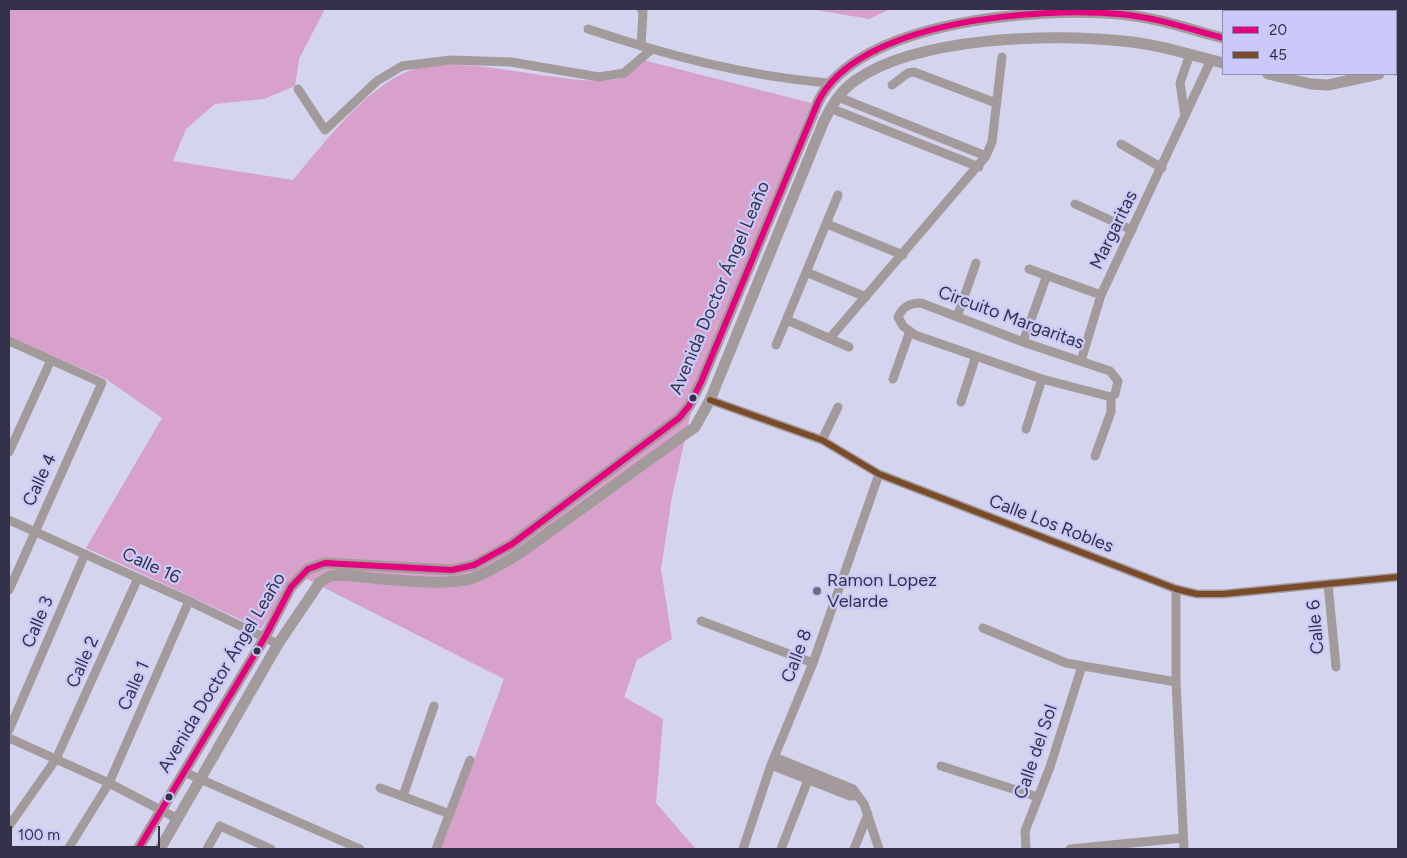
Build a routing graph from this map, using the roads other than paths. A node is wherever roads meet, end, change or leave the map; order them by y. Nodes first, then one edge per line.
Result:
1 (641, 9) edge
2 (588, 29) dead end
3 (1222, 38) edge
4 (640, 46) junction
5 (652, 49) junction
6 (1190, 54) junction
7 (1002, 57) dead end
8 (1210, 60) junction
9 (1222, 63) edge
10 (1272, 75) edge
11 (1374, 75) edge
12 (828, 83) junction
13 (892, 85) dead end
14 (298, 89) dead end
15 (838, 97) junction
16 (996, 103) junction
17 (830, 108) junction
18 (874, 111) junction
19 (1186, 116) junction
20 (868, 123) junction
21 (1121, 144) dead end
22 (986, 156) junction
23 (979, 167) junction
24 (1162, 168) junction
25 (838, 195) dead end
26 (1075, 204) dead end
27 (827, 224) junction
28 (1132, 230) junction
29 (903, 255) junction
30 (976, 263) dead end
31 (1029, 269) dead end
32 (806, 272) junction
33 (1047, 275) junction
34 (1101, 295) junction
35 (866, 297) junction
36 (957, 317) junction
37 (787, 320) junction
38 (910, 331) junction
39 (830, 338) junction
40 (9, 342) edge
41 (1023, 342) junction
42 (776, 345) dead end
43 (849, 347) dead end
44 (976, 356) junction
45 (51, 360) junction
46 (1081, 361) junction
47 (893, 379) dead end
48 (1042, 379) junction
49 (1111, 398) junction
50 (710, 400) junction
51 (961, 402) dead end
52 (838, 407) dead end
53 (1026, 429) dead end
54 (822, 440) junction
55 (9, 452) edge
56 (1095, 456) dead end
57 (879, 474) junction
58 (9, 520) edge
59 (34, 531) junction
60 (85, 554) junction
61 (1398, 577) edge
62 (138, 578) junction
63 (1328, 584) junction
64 (1176, 589) junction
65 (9, 590) edge
66 (288, 595) junction
67 (189, 602) junction
68 (304, 603) junction
69 (701, 621) dead end
70 (983, 628) dead end
71 (264, 637) junction
72 (278, 644) junction
73 (813, 663) junction
74 (1082, 666) junction
75 (1336, 667) dead end
76 (1176, 682) junction
77 (434, 706) dead end
78 (9, 730) edge
79 (9, 738) edge
80 (56, 759) junction
81 (470, 760) dead end
82 (773, 761) junction
83 (941, 766) dead end
84 (184, 772) junction
85 (810, 775) junction
86 (201, 781) junction
87 (109, 783) junction
88 (380, 788) dead end
89 (403, 796) junction
90 (1038, 797) junction
91 (161, 810) junction
92 (450, 814) junction
93 (868, 814) junction
94 (178, 819) junction
95 (9, 826) edge
96 (1183, 838) junction
97 (68, 849) edge
98 (138, 849) edge
99 (160, 849) edge
100 (207, 849) edge
101 (271, 849) edge
102 (360, 849) edge
103 (436, 849) edge
104 (743, 849) edge
105 (781, 849) edge
106 (854, 849) edge
107 (879, 849) edge
108 (1026, 849) edge
109 (1070, 849) edge
110 (1184, 849) edge

1 - 4 street
2 - 4 street
3 - 12 street, Avenida Doctor Ángel Leaño
4 - 5 street
5 - 12 street
5 - 14 street
6 - 8 street, Avenida Doctor Ángel Leaño
6 - 15 street, Avenida Doctor Ángel Leaño
6 - 19 street
7 - 16 street
8 - 9 street, Avenida Doctor Ángel Leaño
8 - 19 street, Margaritas
10 - 11 street
12 - 66 street, Avenida Doctor Ángel Leaño
13 - 16 street
15 - 17 street, Avenida Doctor Ángel Leaño
15 - 18 street
16 - 22 street
17 - 20 street
17 - 50 street, Avenida Doctor Ángel Leaño
18 - 20 street
18 - 22 street
19 - 24 street, Margaritas
20 - 23 street
21 - 24 street
22 - 23 street
23 - 29 street
24 - 28 street, Margaritas
25 - 27 street
26 - 28 street
27 - 29 street
27 - 32 street
28 - 34 street, Margaritas
29 - 35 street
30 - 36 street
31 - 33 street
32 - 35 street
32 - 37 street
33 - 34 street
33 - 41 street
34 - 46 street, Margaritas
35 - 39 street
36 - 38 street, Circuito Margaritas
36 - 41 street, Circuito Margaritas
37 - 39 street
37 - 42 street
38 - 44 street
38 - 47 street
39 - 43 street
40 - 45 street
41 - 46 street, Circuito Margaritas
44 - 48 street
44 - 51 street
45 - 55 street
45 - 59 street, Calle 4
46 - 49 street, Circuito Margaritas
48 - 49 street
48 - 53 street
49 - 56 street, Circuito Margaritas
50 - 54 street, Calle Los Robles
50 - 68 street, Avenida Doctor Ángel Leaño
52 - 54 street
54 - 57 street, Calle Los Robles
57 - 64 street, Calle Los Robles
57 - 73 street, Calle 8
58 - 59 street, Calle 16
59 - 60 street, Calle 16
59 - 65 street, Calle 4
60 - 62 street, Calle 16
60 - 78 street, Calle 3
61 - 63 street, Calle Los Robles
62 - 67 street, Calle 16
62 - 80 street, Calle 2
63 - 64 street, Calle Los Robles
63 - 75 street, Calle 6
64 - 76 street
66 - 68 street
66 - 71 street, Avenida Doctor Ángel Leaño
67 - 71 street, Calle 16
67 - 87 street, Calle 1
68 - 72 street, Avenida Doctor Ángel Leaño
69 - 73 street
70 - 74 street
71 - 72 street, Calle 16
71 - 84 street, Avenida Doctor Ángel Leaño
72 - 86 street, Avenida Doctor Ángel Leaño
73 - 82 street, Calle 8
74 - 76 street
74 - 90 street, Calle del Sol
76 - 96 street
77 - 89 street
79 - 80 street
80 - 87 street
80 - 95 street, Calle 2
81 - 92 street
82 - 85 street
82 - 104 street, Calle 8
83 - 90 street
84 - 86 street
84 - 91 street, Avenida Doctor Ángel Leaño
85 - 93 street
85 - 105 street
86 - 94 street, Avenida Doctor Ángel Leaño
86 - 102 street
87 - 91 street
87 - 97 street, Calle 1
88 - 89 street
89 - 92 street
90 - 108 street, Calle del Sol
91 - 94 street
91 - 98 street, Avenida Doctor Ángel Leaño
92 - 103 street
93 - 106 street
93 - 107 street
94 - 99 street, Avenida Doctor Ángel Leaño
96 - 109 street
96 - 110 street
100 - 101 street

